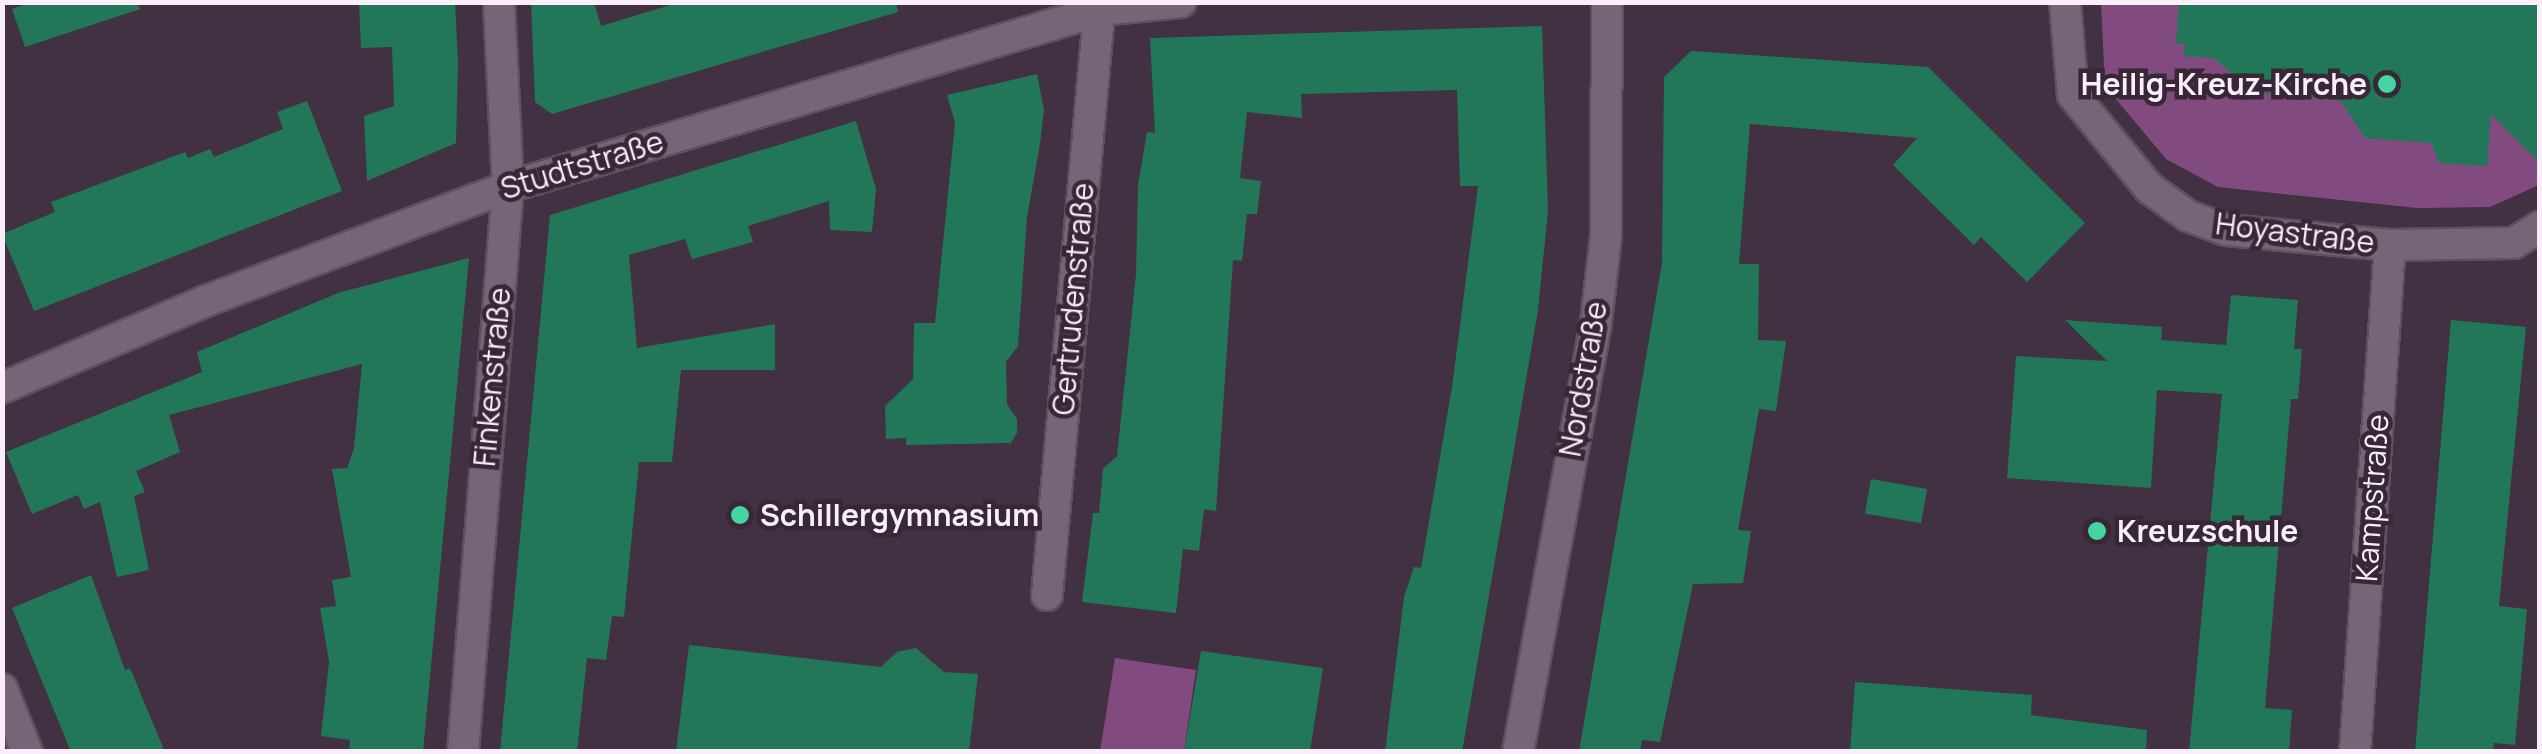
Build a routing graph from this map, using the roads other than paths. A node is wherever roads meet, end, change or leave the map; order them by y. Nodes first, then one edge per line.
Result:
1 (499, 2) edge
2 (1181, 2) edge
3 (1608, 2) edge
4 (2065, 2) edge
5 (1100, 6) edge
6 (508, 187) junction
7 (2540, 227) edge
8 (2390, 244) junction
9 (2, 388) edge
10 (1047, 595) dead end
11 (2, 689) edge
12 (28, 752) edge
13 (463, 752) edge
14 (1518, 752) edge
15 (2356, 752) edge

1 - 6 street, Finkenstraße
2 - 5 street, Studtstraße
3 - 14 street, Nordstraße
4 - 8 street, Hoyastraße
5 - 6 street, Studtstraße
5 - 10 street, Gertrudenstraße
6 - 9 street, Studtstraße
6 - 13 street, Finkenstraße
7 - 8 street, Hoyastraße
8 - 15 street, Kampstraße
11 - 12 street

